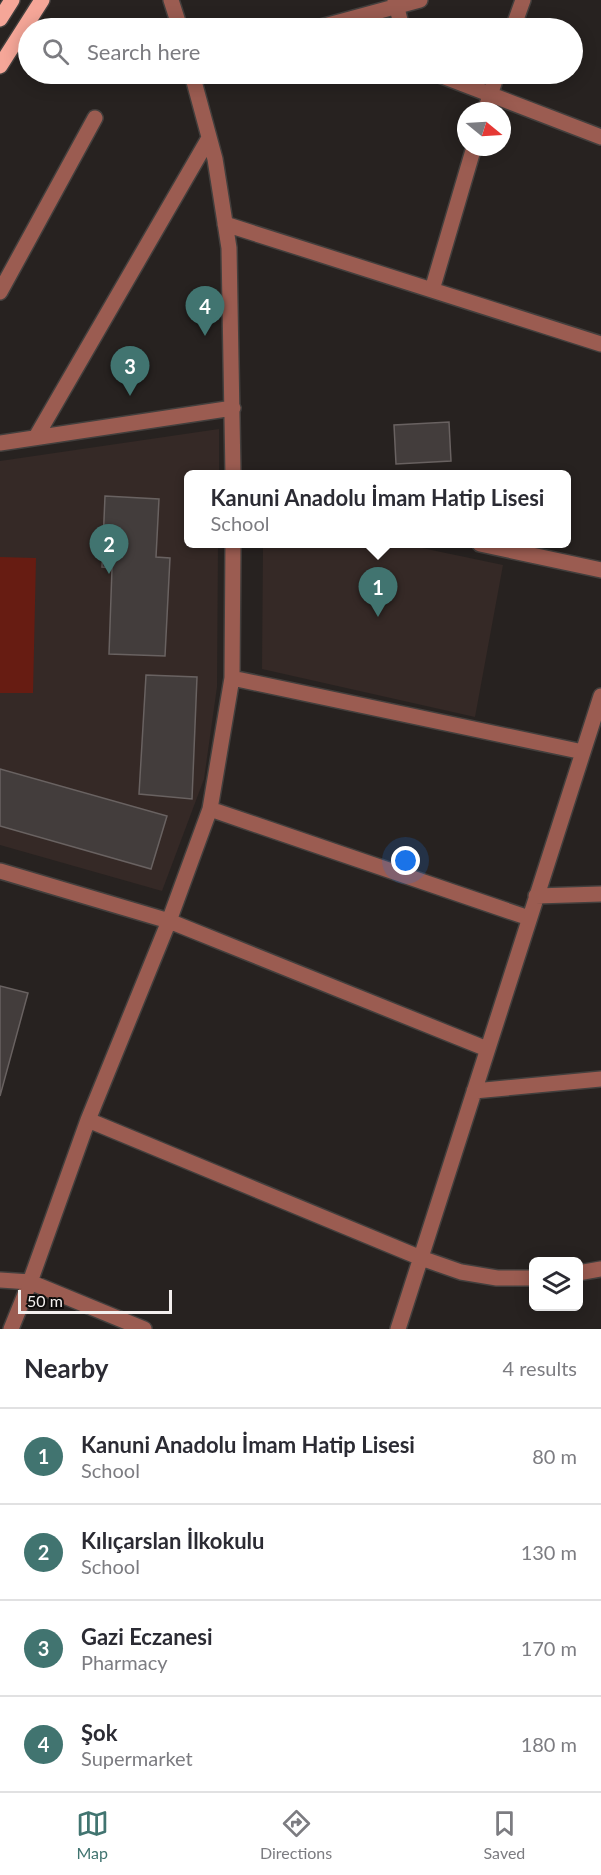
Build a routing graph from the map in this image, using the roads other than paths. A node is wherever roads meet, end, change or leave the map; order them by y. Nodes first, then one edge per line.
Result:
1 (12, 0) edge
2 (42, 0) edge
3 (171, 0) edge
4 (420, 0) edge
5 (523, 0) edge
6 (396, 2) edge
7 (31, 18) edge
8 (177, 18) edge
9 (347, 18) edge
10 (400, 18) edge
11 (517, 18) edge
12 (0, 19) edge
13 (18, 38) edge
14 (0, 66) edge
15 (195, 84) edge
16 (464, 84) edge
17 (494, 84) edge
18 (490, 94) junction
19 (488, 102) edge
20 (95, 118) dead end
21 (601, 137) edge
22 (209, 138) junction
23 (471, 156) edge
24 (225, 224) junction
25 (432, 290) junction
26 (0, 292) edge
27 (601, 344) edge
28 (233, 408) junction
29 (36, 438) junction
30 (0, 443) edge
31 (233, 470) edge
32 (233, 548) edge
33 (502, 548) edge
34 (601, 570) edge
35 (232, 678) junction
36 (601, 696) edge
37 (583, 752) junction
38 (210, 809) junction
39 (0, 872) edge
40 (601, 894) edge
41 (536, 896) junction
42 (529, 918) junction
43 (169, 921) junction
44 (487, 1049) junction
45 (601, 1078) edge
46 (474, 1091) junction
47 (88, 1120) junction
48 (421, 1258) junction
49 (601, 1269) edge
50 (583, 1272) edge
51 (529, 1278) edge
52 (0, 1280) edge
53 (30, 1282) junction
54 (11, 1329) edge
55 (144, 1329) edge
56 (398, 1329) edge

1 - 12 main road
2 - 7 main road
3 - 8 street
4 - 6 street
5 - 11 street
6 - 9 street
6 - 10 street
13 - 14 main road
15 - 22 street
16 - 18 street
17 - 18 street
18 - 19 street
18 - 21 street
20 - 26 street
22 - 24 street
22 - 29 street
23 - 25 street
24 - 25 street
24 - 28 street
25 - 27 street
28 - 29 street
28 - 31 street
29 - 30 street
32 - 35 street
33 - 34 street
35 - 37 street
35 - 38 street
36 - 37 street
37 - 41 street
38 - 42 street
38 - 43 street
39 - 43 street
40 - 41 street
41 - 42 street
42 - 44 street
43 - 44 street
43 - 47 street
44 - 46 street
45 - 46 street
46 - 48 street
47 - 48 street
47 - 53 street
48 - 51 street
48 - 56 street
49 - 50 street
52 - 53 street
53 - 54 street
53 - 55 street

